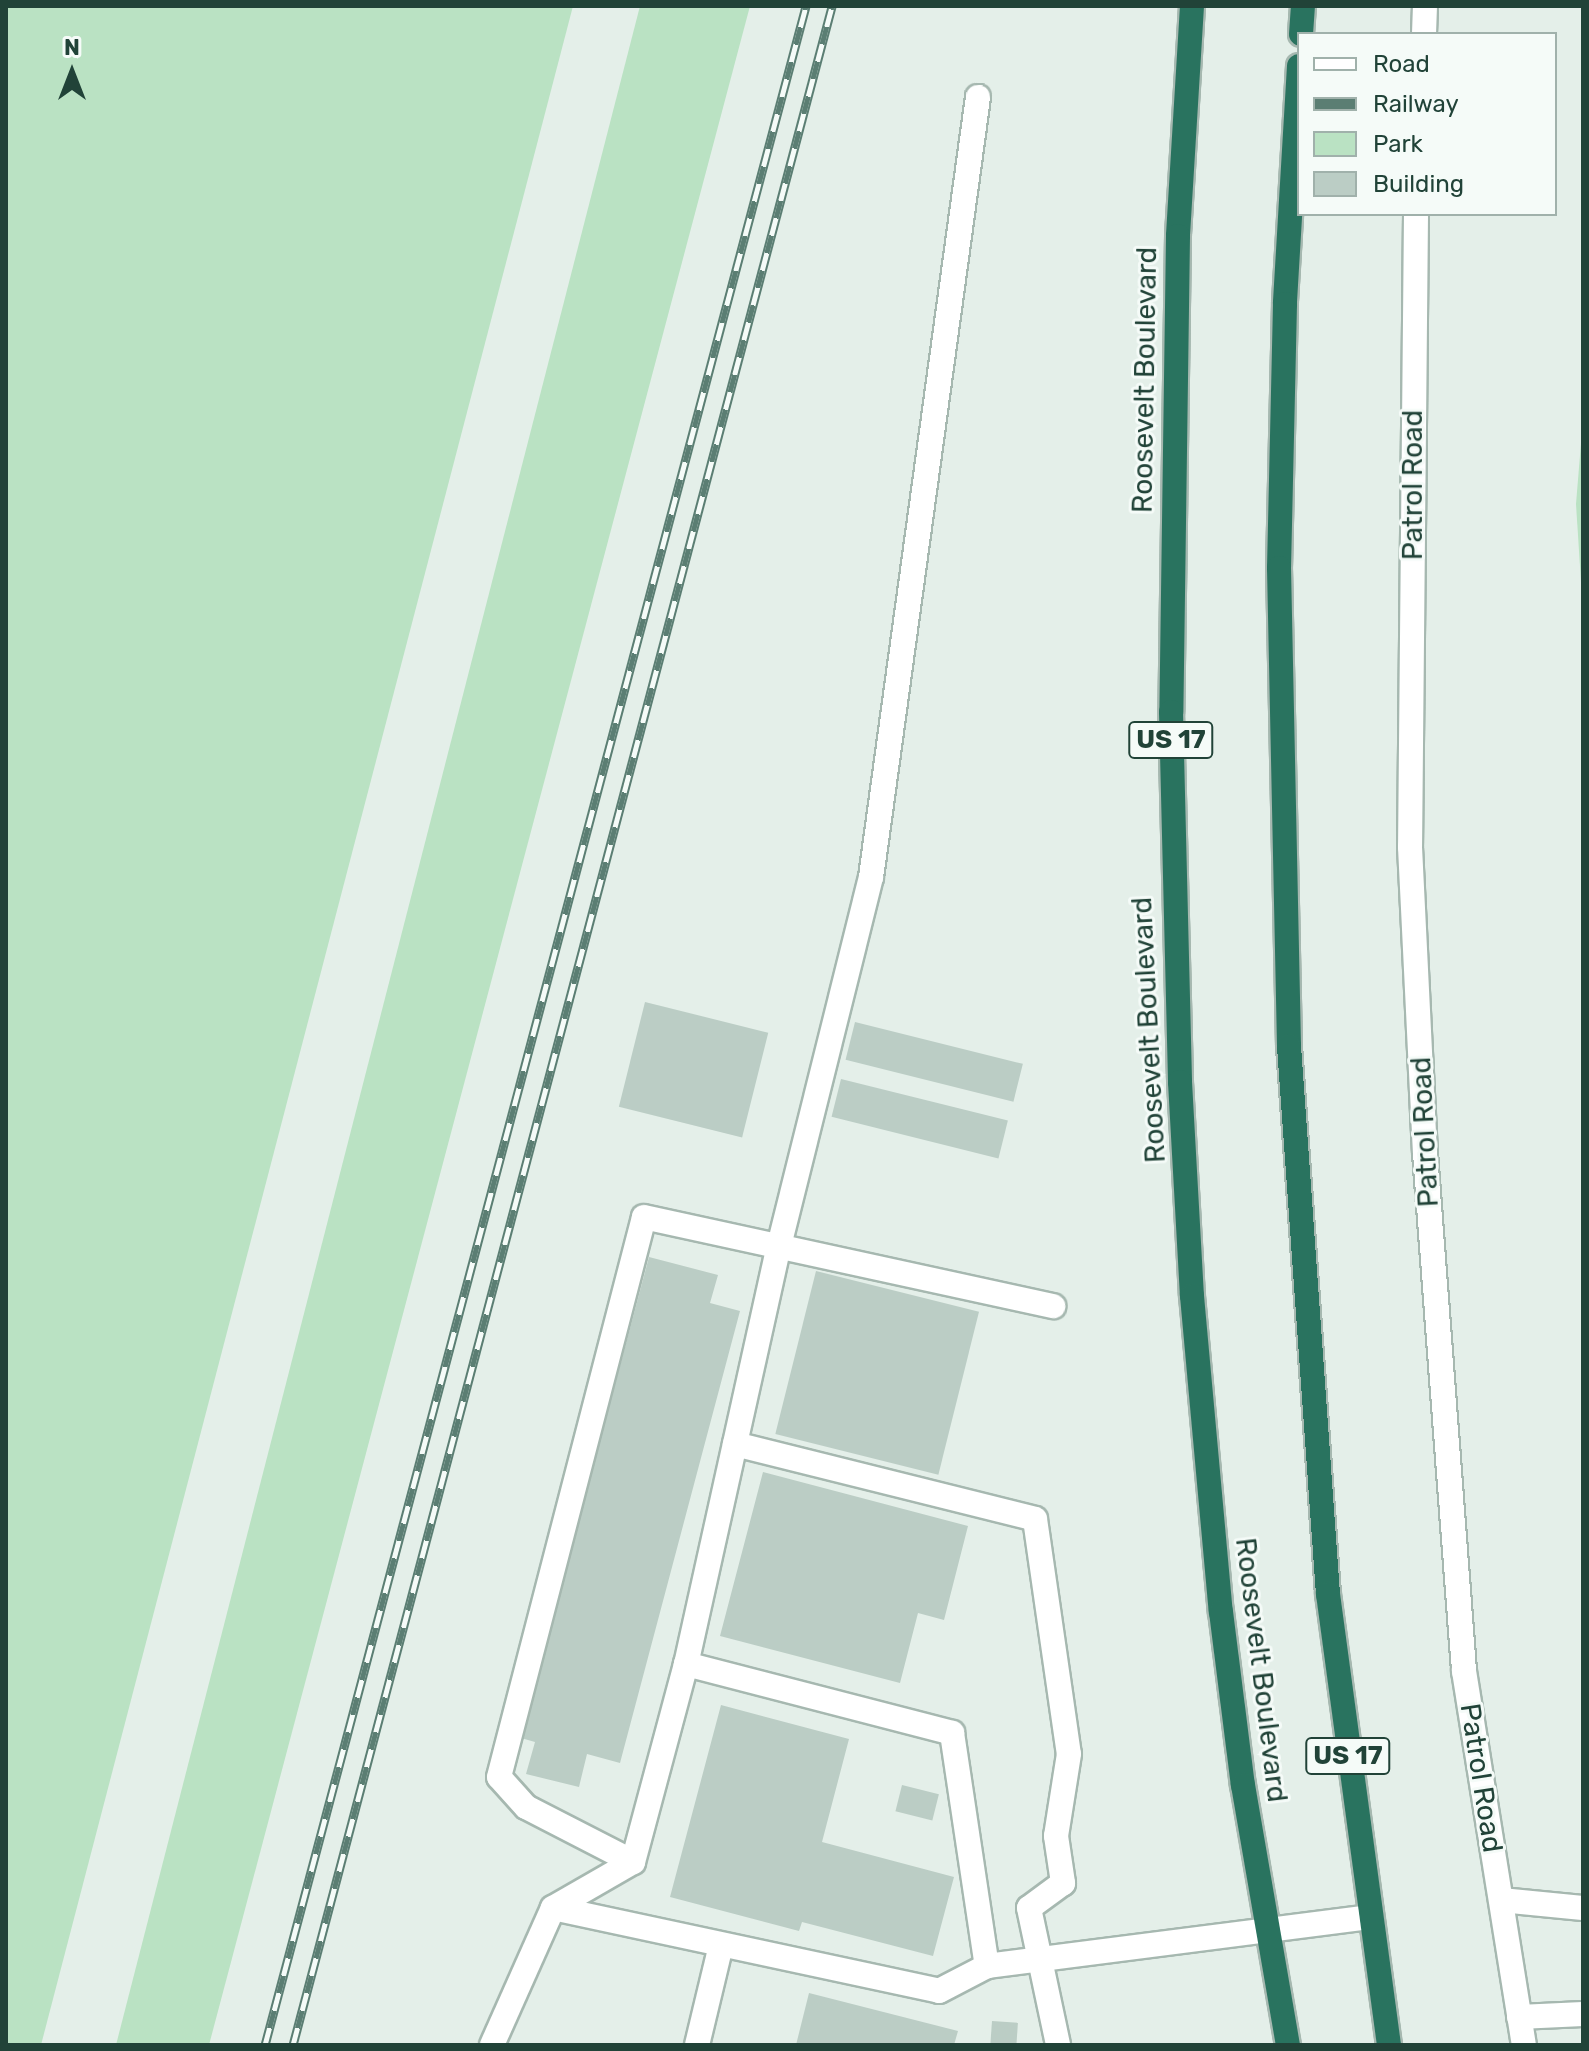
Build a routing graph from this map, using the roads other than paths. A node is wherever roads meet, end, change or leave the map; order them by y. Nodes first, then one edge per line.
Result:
1 (1192, 6) edge
2 (1303, 6) edge
3 (1425, 6) edge
4 (1301, 32) edge
5 (1424, 32) edge
6 (978, 97) dead end
7 (1297, 100) edge
8 (1416, 216) edge
9 (779, 1245) junction
10 (1053, 1306) dead end
11 (735, 1444) junction
12 (686, 1664) junction
13 (633, 1862) junction
14 (1501, 1900) junction
15 (553, 1908) junction
16 (1583, 1908) edge
17 (1369, 1917) junction
18 (1268, 1931) junction
19 (721, 1945) junction
20 (1039, 1958) junction
21 (987, 1966) junction
22 (1583, 2014) edge
23 (1519, 2017) junction
24 (492, 2045) edge
25 (697, 2045) edge
26 (1058, 2045) edge
27 (1288, 2045) edge
28 (1389, 2045) edge
29 (1524, 2045) edge

1 - 18 highway, Roosevelt Boulevard / US 17
2 - 4 highway
3 - 5 street
6 - 9 street
7 - 17 highway, US 17
8 - 14 street, Patrol Road
9 - 10 street
9 - 11 street
9 - 13 street
11 - 12 street
11 - 20 street
12 - 13 street
12 - 21 street
13 - 15 street
14 - 16 street
14 - 23 street, Patrol Road
15 - 19 street
15 - 24 street
17 - 18 street
17 - 28 highway, US 17
18 - 20 street
18 - 27 highway, Roosevelt Boulevard / US 17
19 - 21 street
19 - 25 street
20 - 21 street
20 - 26 street
22 - 23 street
23 - 29 street, Patrol Road

